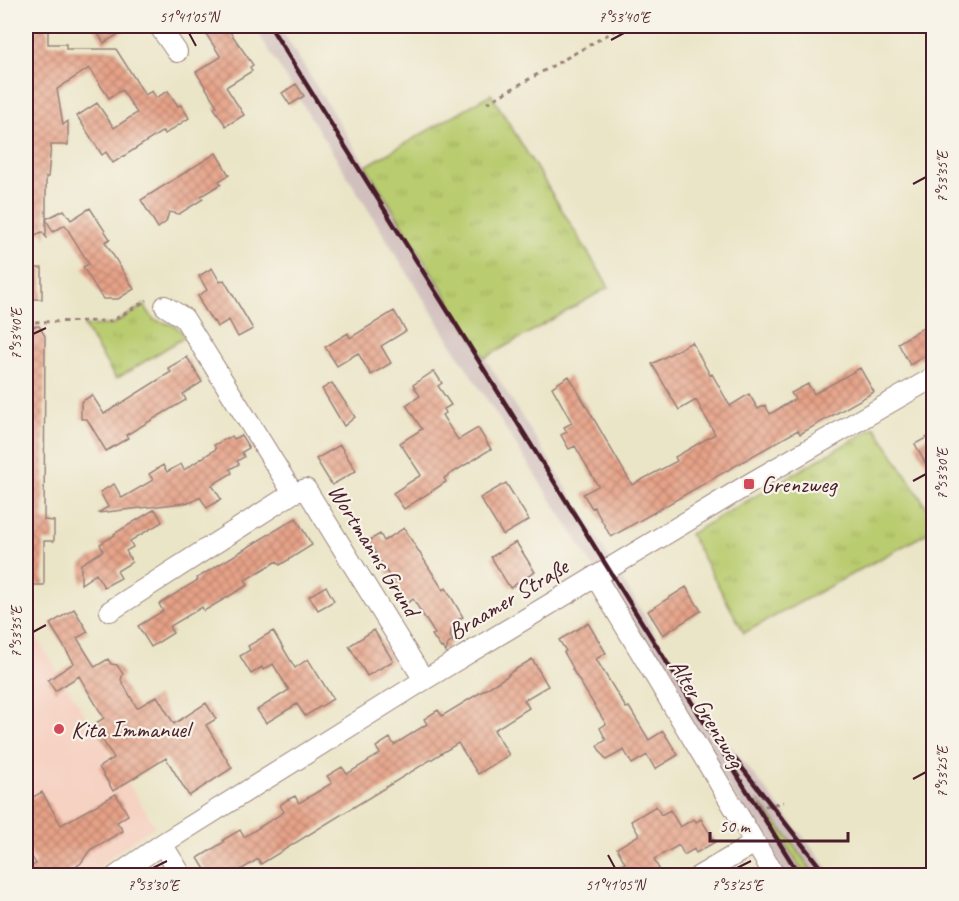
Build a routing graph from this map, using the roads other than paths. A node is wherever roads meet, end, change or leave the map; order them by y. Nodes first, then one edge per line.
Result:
1 (159, 26) edge
2 (177, 52) dead end
3 (165, 306) road end
4 (933, 377) edge
5 (293, 493) junction
6 (595, 576) junction
7 (110, 611) dead end
8 (424, 680) junction
9 (755, 843) junction
10 (162, 844) junction
11 (116, 876) edge
12 (182, 876) edge
13 (699, 876) edge
14 (775, 876) edge

1 - 2 street
3 - 5 street, Wortmanns Grund
4 - 6 street, Braamer Straße
5 - 7 street, Wortmanns Grund
5 - 8 street, Wortmanns Grund
6 - 8 street, Braamer Straße
6 - 9 street, Alter Grenzweg
8 - 10 street, Braamer Straße
9 - 13 street
9 - 14 street, Alter Grenzweg
10 - 11 street, Braamer Straße
10 - 12 street

